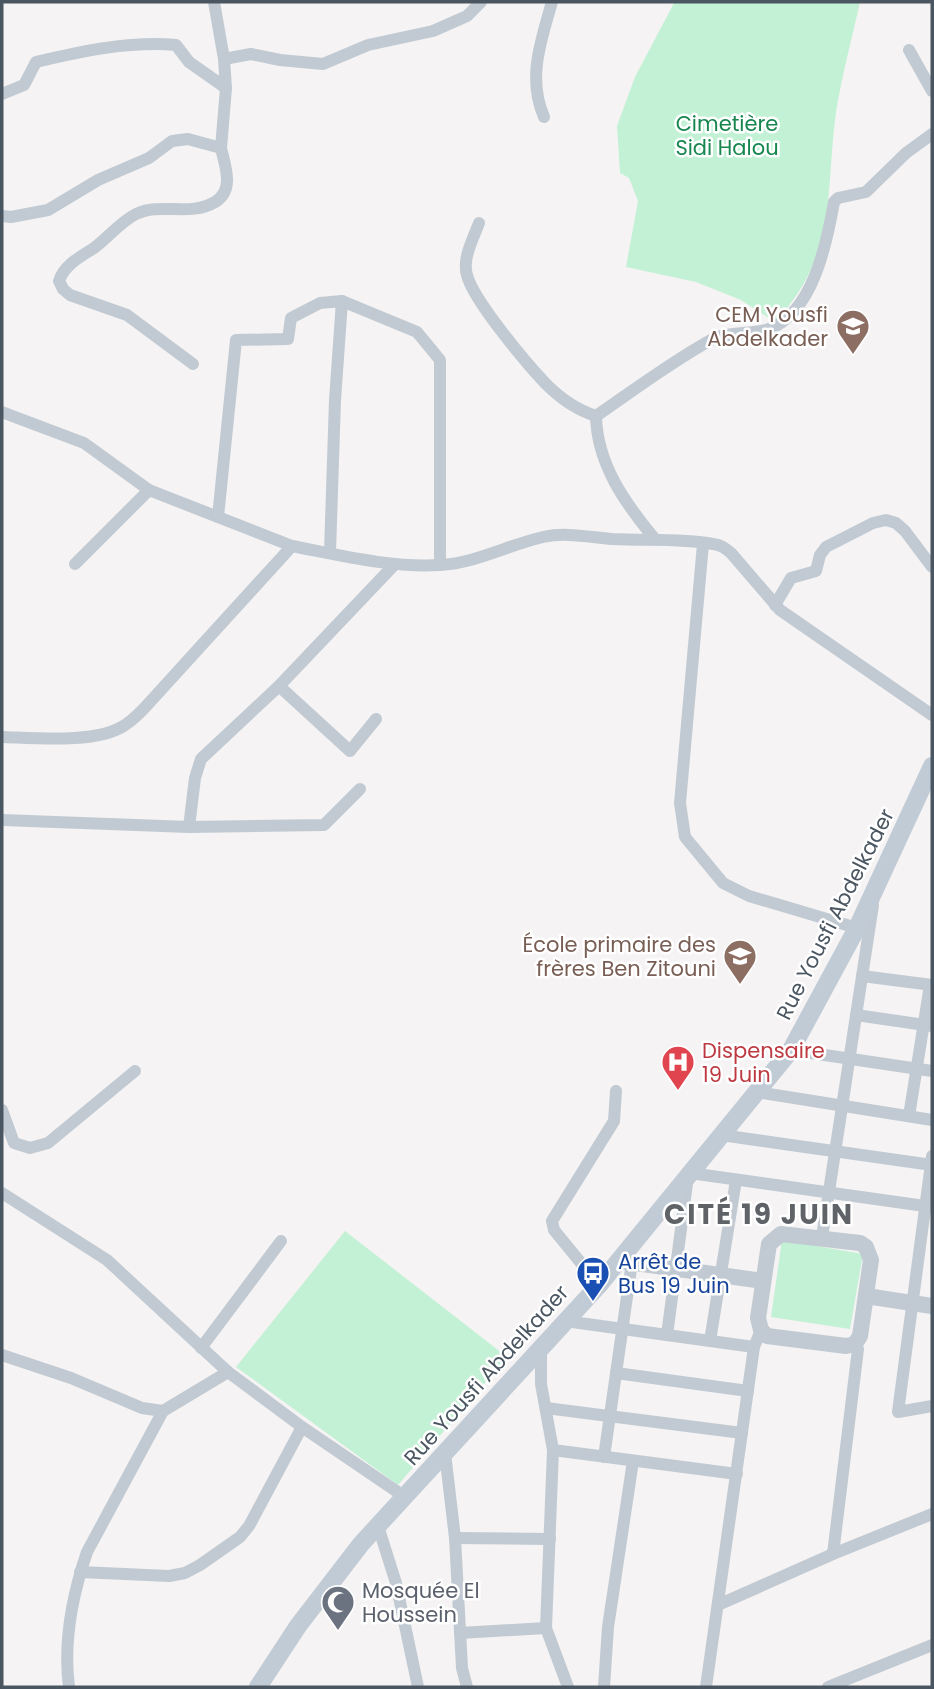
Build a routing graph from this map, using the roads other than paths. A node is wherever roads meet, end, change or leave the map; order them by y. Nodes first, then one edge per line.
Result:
1 (214, 2) edge
2 (481, 2) edge
3 (552, 2) edge
4 (909, 50) dead end
5 (224, 60) junction
6 (226, 88) junction
7 (932, 90) edge
8 (2, 94) edge
9 (544, 117) dead end
10 (932, 134) edge
11 (221, 148) junction
12 (2, 216) edge
13 (479, 223) dead end
14 (342, 301) junction
15 (193, 364) dead end
16 (2, 412) edge
17 (596, 416) junction
18 (149, 491) junction
19 (218, 517) junction
20 (654, 538) junction
21 (703, 544) junction
22 (292, 546) junction
23 (330, 552) junction
24 (75, 564) dead end
25 (395, 564) junction
26 (440, 565) junction
27 (932, 567) edge
28 (775, 605) junction
29 (279, 686) junction
30 (932, 715) edge
31 (376, 719) dead end
32 (2, 737) edge
33 (932, 766) edge
34 (360, 789) dead end
35 (2, 820) edge
36 (189, 827) junction
37 (875, 888) junction
38 (857, 928) junction
39 (862, 976) junction
40 (931, 985) edge
41 (856, 1015) junction
42 (928, 1025) edge
43 (791, 1050) junction
44 (849, 1060) junction
45 (917, 1069) junction
46 (135, 1070) dead end
47 (932, 1071) edge
48 (616, 1091) dead end
49 (757, 1092) junction
50 (842, 1106) junction
51 (2, 1110) edge
52 (909, 1116) junction
53 (932, 1120) edge
54 (721, 1135) junction
55 (835, 1152) junction
56 (932, 1162) edge
57 (689, 1174) junction
58 (736, 1180) junction
59 (2, 1193) edge
60 (828, 1193) junction
61 (929, 1207) edge
62 (822, 1237) junction
63 (281, 1241) dead end
64 (926, 1256) edge
65 (626, 1261) junction
66 (677, 1269) junction
67 (720, 1275) junction
68 (763, 1281) junction
69 (599, 1286) junction
70 (866, 1296) junction
71 (912, 1303) junction
72 (932, 1306) edge
73 (565, 1321) junction
74 (622, 1329) junction
75 (761, 1330) junction
76 (667, 1335) junction
77 (710, 1341) junction
78 (855, 1344) junction
79 (754, 1347) junction
80 (201, 1348) junction
81 (541, 1351) junction
82 (2, 1355) edge
83 (228, 1372) junction
84 (616, 1373) junction
85 (748, 1391) junction
86 (932, 1406) edge
87 (546, 1408) junction
88 (163, 1411) junction
89 (610, 1415) junction
90 (302, 1427) junction
91 (742, 1433) junction
92 (553, 1450) junction
93 (445, 1453) junction
94 (604, 1457) junction
95 (634, 1461) junction
96 (737, 1474) junction
97 (405, 1497) junction
98 (932, 1514) edge
99 (378, 1527) junction
100 (455, 1538) junction
101 (550, 1539) junction
102 (833, 1554) junction
103 (80, 1572) junction
104 (718, 1605) junction
105 (547, 1628) junction
106 (460, 1633) junction
107 (932, 1645) edge
108 (69, 1687) edge
109 (258, 1687) edge
110 (418, 1687) edge
111 (467, 1687) edge
112 (568, 1687) edge
113 (604, 1687) edge
114 (706, 1687) edge
115 (828, 1687) edge

1 - 5 street
2 - 5 street
3 - 9 street
4 - 7 street
5 - 6 street
6 - 8 street
6 - 11 street
10 - 17 street
11 - 12 street
11 - 15 street
13 - 17 street
14 - 19 street
14 - 23 street
14 - 26 street
16 - 18 street
17 - 20 street
18 - 19 street
18 - 24 street
19 - 22 street
20 - 21 street
20 - 26 street
21 - 28 street
21 - 38 street
22 - 23 street
22 - 32 street
23 - 25 street
25 - 26 street
25 - 29 street
27 - 28 street
28 - 30 street
29 - 31 street
29 - 36 street
33 - 37 main road, Rue Yousfi Abdelkader
34 - 36 street
35 - 36 street
37 - 38 main road, Rue Yousfi Abdelkader
37 - 39 street
38 - 43 main road, Rue Yousfi Abdelkader
39 - 40 street
39 - 41 street
40 - 42 street
41 - 42 street
41 - 44 street
42 - 45 street
43 - 44 street
43 - 49 main road, Rue Yousfi Abdelkader
44 - 45 street
44 - 50 street
45 - 47 street
45 - 52 street
46 - 51 street
48 - 69 street
49 - 50 street
49 - 54 main road, Rue Yousfi Abdelkader
50 - 52 street
50 - 55 street
52 - 53 street
54 - 55 street
54 - 57 main road, Rue Yousfi Abdelkader
55 - 56 street
55 - 60 street
56 - 61 street
57 - 58 street
57 - 65 main road, Rue Yousfi Abdelkader
57 - 66 street
58 - 60 street
58 - 67 street
59 - 80 street
60 - 61 street
60 - 62 street
61 - 64 street
62 - 68 street
62 - 70 street
63 - 80 street
64 - 71 street
65 - 66 street
65 - 69 main road, Rue Yousfi Abdelkader
65 - 74 street
66 - 67 street
66 - 76 street
67 - 68 street
67 - 77 street
68 - 75 street
69 - 73 main road, Rue Yousfi Abdelkader
70 - 71 street
70 - 78 street
71 - 72 street
71 - 86 street
73 - 74 street
73 - 81 main road, Rue Yousfi Abdelkader
74 - 76 street
74 - 84 street
75 - 78 street
75 - 79 street
76 - 77 street
77 - 79 street
78 - 102 street
79 - 85 street
80 - 83 street
81 - 87 street
81 - 93 main road, Rue Yousfi Abdelkader
82 - 88 street
83 - 88 street
83 - 90 street
84 - 85 street
84 - 89 street
85 - 91 street
87 - 89 street
87 - 92 street
88 - 103 street
89 - 91 street
89 - 94 street
90 - 97 street
90 - 103 street
91 - 96 street
92 - 94 street
92 - 101 street
93 - 97 main road, Rue Yousfi Abdelkader
93 - 100 street
94 - 95 street
95 - 96 street
95 - 113 street
96 - 104 street
97 - 99 main road, Rue Yousfi Abdelkader
98 - 102 street
99 - 109 main road, Rue Yousfi Abdelkader
99 - 110 street
100 - 101 street
100 - 106 street
101 - 105 street
102 - 104 street
103 - 108 street
104 - 114 street
105 - 106 street
105 - 112 street
106 - 111 street
107 - 115 street

